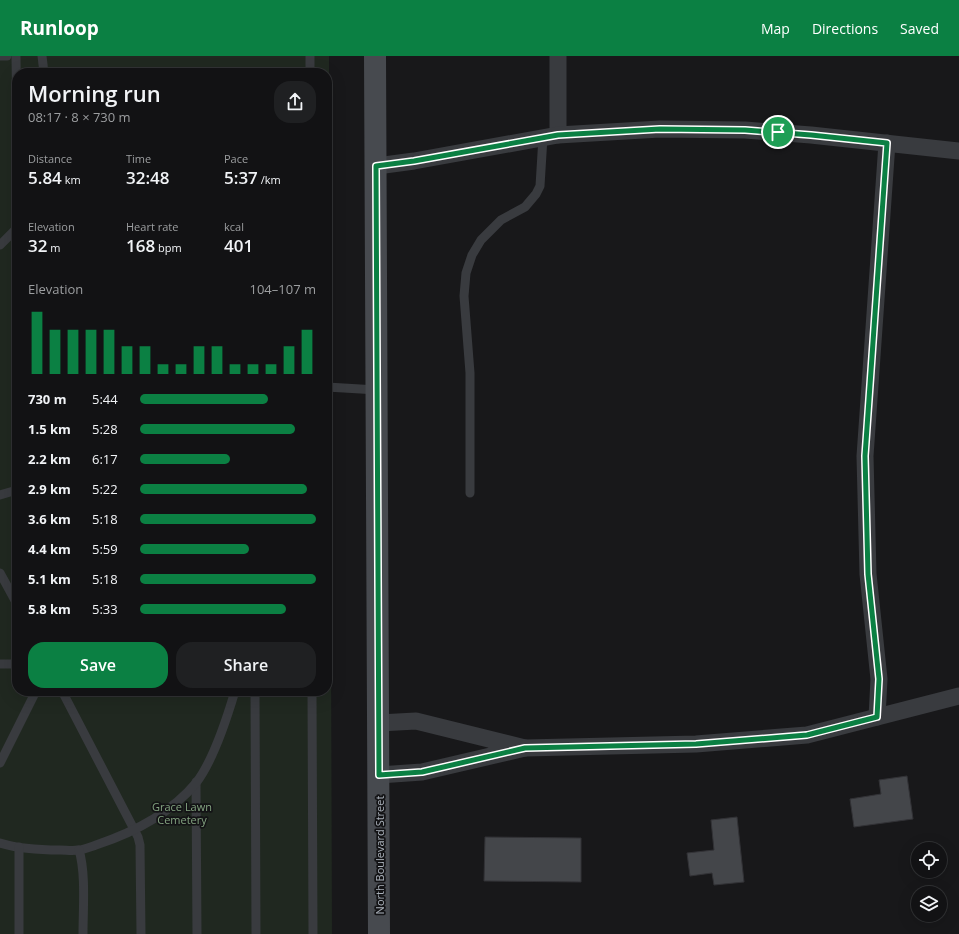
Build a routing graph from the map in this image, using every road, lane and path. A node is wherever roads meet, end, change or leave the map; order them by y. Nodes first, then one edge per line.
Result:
1 (0, 56) edge
2 (7, 56) edge
3 (16, 56) edge
4 (42, 56) edge
5 (310, 56) edge
6 (375, 56) edge
7 (558, 56) edge
8 (16, 68) edge
9 (43, 68) edge
10 (310, 68) edge
11 (550, 136) junction
12 (887, 143) junction
13 (959, 151) edge
14 (376, 166) junction
15 (12, 233) edge
16 (0, 245) edge
17 (332, 387) edge
18 (378, 390) junction
19 (12, 491) edge
20 (470, 492) dead end
21 (0, 495) edge
22 (0, 573) edge
23 (12, 595) edge
24 (0, 664) edge
25 (12, 664) edge
26 (34, 696) edge
27 (65, 696) edge
28 (233, 696) edge
29 (255, 696) edge
30 (312, 696) edge
31 (959, 696) edge
32 (877, 717) junction
33 (379, 723) junction
34 (525, 748) junction
35 (0, 763) edge
36 (379, 775) junction
37 (196, 782) junction
38 (134, 830) junction
39 (0, 843) edge
40 (19, 847) junction
41 (78, 850) junction
42 (19, 934) edge
43 (83, 934) edge
44 (141, 934) edge
45 (198, 934) edge
46 (256, 934) edge
47 (313, 934) edge
48 (379, 934) edge

1 - 2 lane
3 - 8 lane
4 - 9 lane
5 - 10 lane
6 - 14 main road, North Boulevard Street
7 - 11 street
11 - 12 street
11 - 14 street
11 - 20 lane
12 - 13 street
12 - 32 street
14 - 18 main road, North Boulevard Street
15 - 16 lane
17 - 18 lane
18 - 33 main road, North Boulevard Street
19 - 21 lane
22 - 23 lane
24 - 25 lane
26 - 35 lane
27 - 38 lane
28 - 37 lane
29 - 46 lane
30 - 47 lane
31 - 32 street
32 - 34 street
33 - 34 street
33 - 36 main road, North Boulevard Street
34 - 36 street
36 - 48 main road, North Boulevard Street
37 - 38 lane
37 - 45 lane
38 - 41 lane
38 - 44 lane
39 - 40 lane
40 - 41 lane
40 - 42 lane
41 - 43 lane

